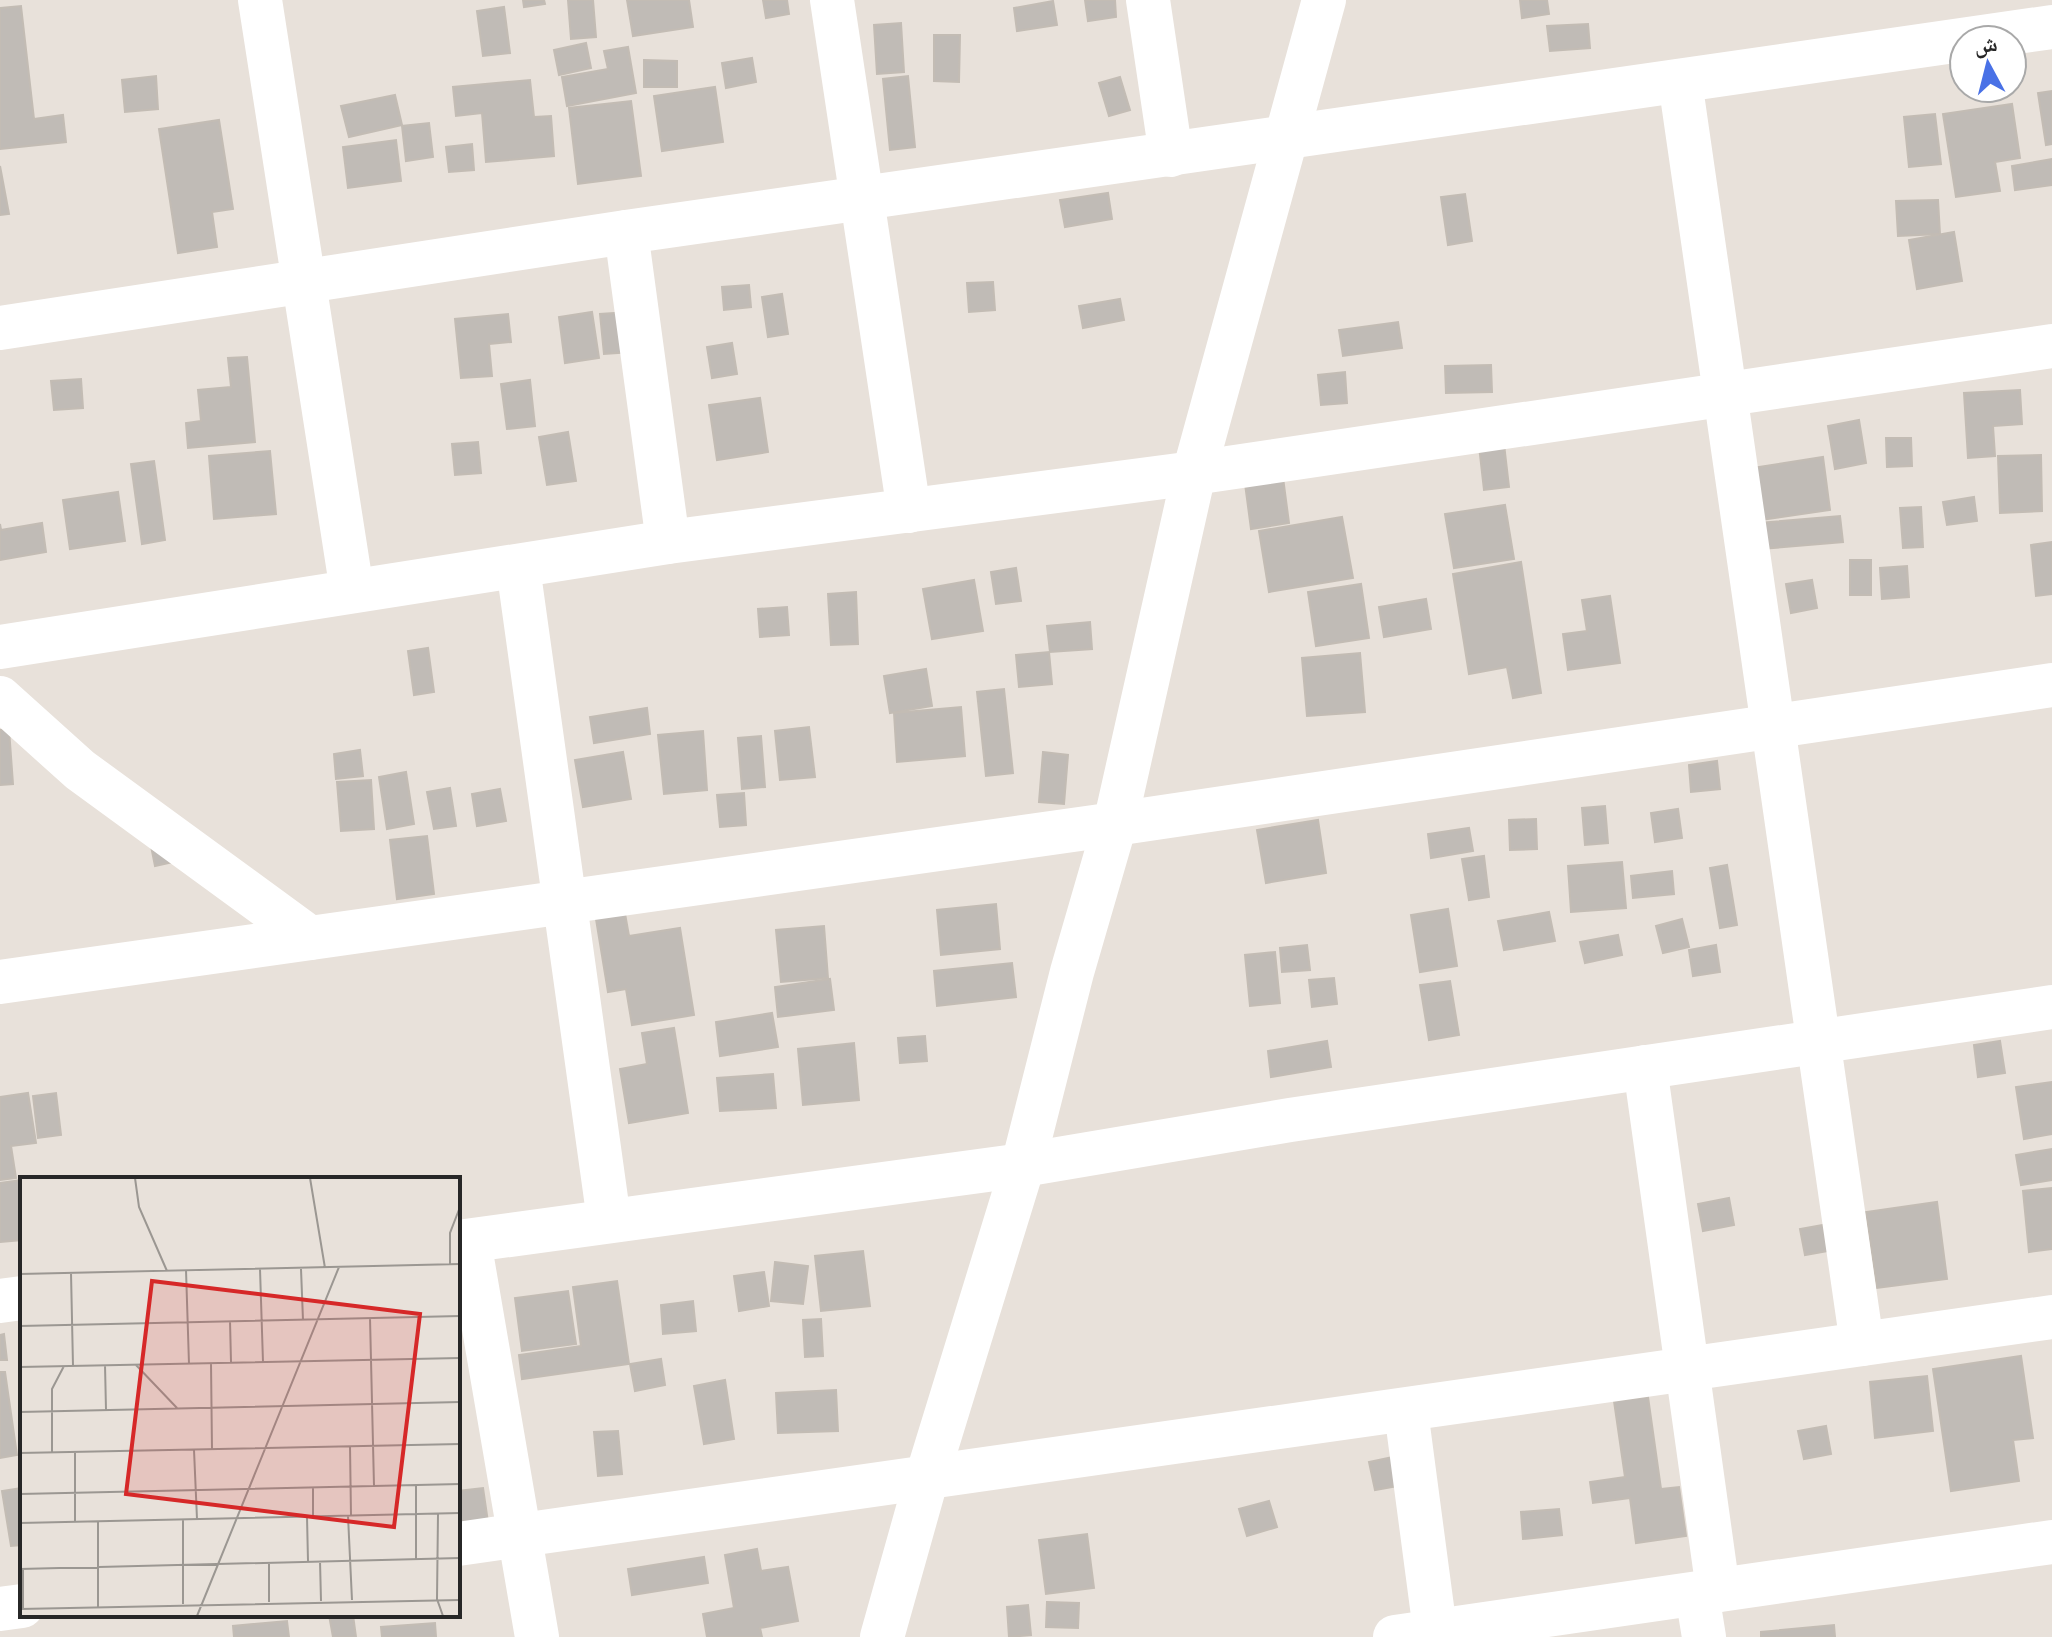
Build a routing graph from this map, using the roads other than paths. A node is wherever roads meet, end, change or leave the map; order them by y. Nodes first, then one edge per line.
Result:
1 (260, 0) edge
2 (832, 0) edge
3 (1148, 0) edge
4 (1324, 0) edge
5 (2052, 27) edge
6 (1680, 81) junction
7 (1287, 138) junction
8 (1171, 155) junction
9 (864, 200) junction
10 (626, 232) junction
11 (304, 281) junction
12 (0, 328) edge
13 (2052, 346) edge
14 (1725, 393) junction
15 (1194, 473) junction
16 (909, 511) junction
17 (668, 542) junction
18 (518, 567) junction
19 (352, 591) junction
20 (0, 647) edge
21 (2052, 685) edge
22 (0, 698) edge
23 (1773, 726) junction
24 (1115, 824) junction
25 (565, 900) junction
26 (310, 938) junction
27 (0, 982) edge
28 (2052, 1007) edge
29 (1818, 1042) junction
30 (1645, 1067) junction
31 (1023, 1165) junction
32 (609, 1220) junction
33 (464, 1242) edge
34 (20, 1298) edge
35 (0, 1301) edge
36 (2052, 1317) edge
37 (1862, 1344) junction
38 (1687, 1369) junction
39 (1406, 1411) junction
40 (927, 1477) junction
41 (520, 1535) junction
42 (2052, 1542) edge
43 (460, 1544) edge
44 (1708, 1592) junction
45 (20, 1606) edge
46 (0, 1609) edge
47 (1415, 1633) edge
48 (537, 1637) edge
49 (882, 1637) edge
50 (1704, 1637) edge

1 - 11 street
2 - 9 street
3 - 8 street
4 - 7 street
5 - 6 street
6 - 7 street
6 - 14 street
7 - 8 street
7 - 15 street
8 - 9 street
9 - 10 street
9 - 16 street
10 - 11 street
10 - 17 street
11 - 12 street
11 - 19 street
13 - 14 street
14 - 15 street
14 - 23 street
15 - 16 street
15 - 24 street
16 - 17 street
17 - 18 street
18 - 19 street
18 - 25 street
19 - 20 street
21 - 23 street
22 - 26 street
23 - 24 street
23 - 29 street
24 - 25 street
24 - 31 street
25 - 26 street
25 - 32 street
26 - 27 street
28 - 29 street
29 - 30 street
29 - 37 street
30 - 31 street
30 - 38 street
31 - 32 street
31 - 40 street
32 - 33 street
33 - 41 street
34 - 35 street
36 - 37 street
37 - 38 street
38 - 39 street
38 - 44 street
39 - 40 street
39 - 47 street
40 - 41 street
40 - 49 street
41 - 43 street
41 - 48 street
42 - 44 street
44 - 47 street
44 - 50 street
45 - 46 street

